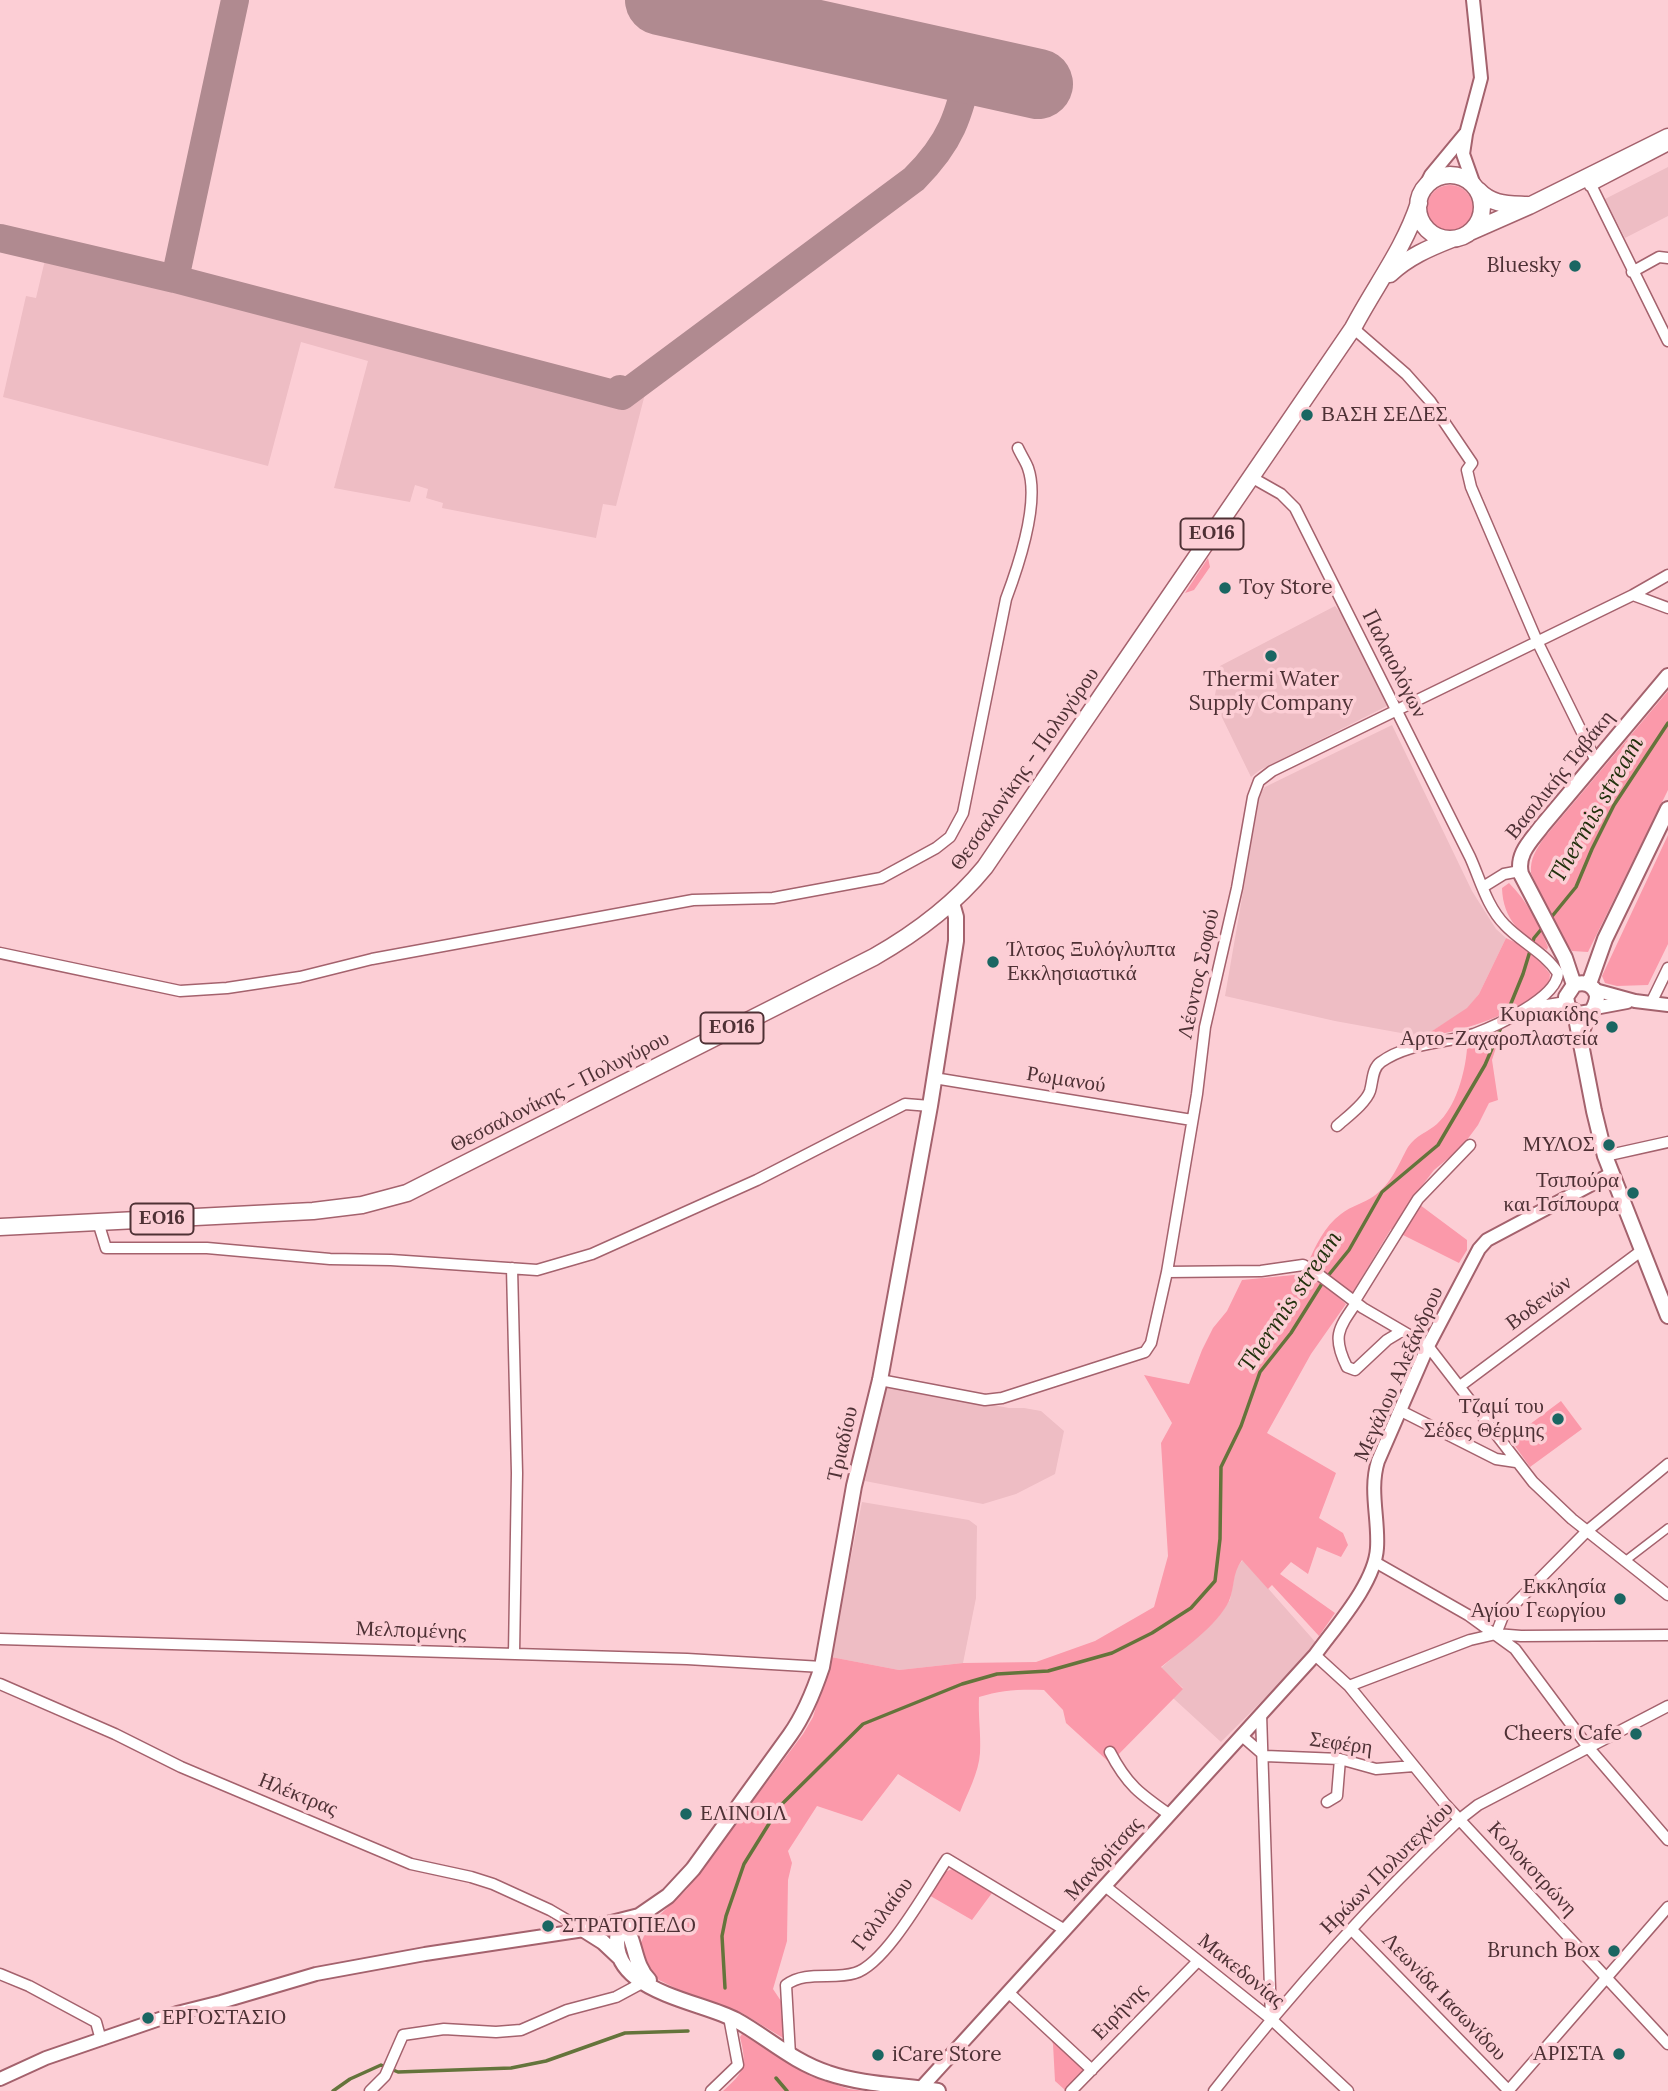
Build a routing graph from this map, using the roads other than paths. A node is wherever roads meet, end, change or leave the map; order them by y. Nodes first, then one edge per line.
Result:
1 (1473, 0) edge
2 (1466, 134) junction
3 (1668, 136) edge
4 (1668, 146) edge
5 (1589, 182) junction
6 (1425, 187) junction
7 (1476, 187) junction
8 (1419, 204) junction
9 (1529, 206) junction
10 (1463, 235) junction
11 (1668, 258) edge
12 (1632, 272) junction
13 (1373, 290) junction
14 (1353, 328) junction
15 (1668, 341) edge
16 (1018, 448) dead end
17 (1251, 477) junction
18 (1668, 575) edge
19 (1633, 595) junction
20 (1668, 608) edge
21 (1538, 641) junction
22 (1668, 676) edge
23 (1396, 710) junction
24 (1596, 761) junction
25 (1668, 809) edge
26 (1520, 872) junction
27 (1483, 887) junction
28 (952, 903) junction
29 (0, 953) edge
30 (1668, 968) edge
31 (1574, 985) junction
32 (1592, 987) junction
33 (1634, 1001) junction
34 (1651, 1003) junction
35 (1668, 1005) edge
36 (1524, 1008) junction
37 (1571, 1008) junction
38 (1593, 1010) junction
39 (1581, 1043) junction
40 (934, 1078) junction
41 (930, 1106) junction
42 (1192, 1120) junction
43 (1337, 1126) dead end
44 (1668, 1142) edge
45 (1470, 1145) dead end
46 (1605, 1156) junction
47 (1611, 1174) junction
48 (98, 1222) junction
49 (0, 1227) edge
50 (1641, 1251) junction
51 (512, 1268) junction
52 (1167, 1272) junction
53 (1354, 1303) junction
54 (1668, 1316) edge
55 (1402, 1331) junction
56 (1428, 1346) junction
57 (880, 1380) junction
58 (1460, 1386) junction
59 (1401, 1411) junction
60 (1516, 1462) junction
61 (1668, 1464) edge
62 (1668, 1528) edge
63 (1587, 1531) junction
64 (1625, 1561) junction
65 (1375, 1563) junction
66 (1668, 1595) edge
67 (1496, 1634) junction
68 (1668, 1635) edge
69 (0, 1639) edge
70 (514, 1654) junction
71 (1315, 1655) junction
72 (821, 1667) junction
73 (0, 1684) edge
74 (1349, 1686) junction
75 (1668, 1706) edge
76 (1261, 1714) junction
77 (1241, 1736) junction
78 (1588, 1747) junction
79 (1110, 1752) dead end
80 (1262, 1754) junction
81 (1340, 1759) junction
82 (1414, 1766) junction
83 (1327, 1802) dead end
84 (1170, 1815) junction
85 (1460, 1819) junction
86 (1668, 1840) edge
87 (1105, 1886) junction
88 (1668, 1907) edge
89 (643, 1914) junction
90 (621, 1922) junction
91 (584, 1930) junction
92 (1065, 1930) junction
93 (1351, 1930) junction
94 (627, 1956) junction
95 (1198, 1961) junction
96 (0, 1973) edge
97 (1607, 1977) junction
98 (642, 1983) junction
99 (1008, 1992) junction
100 (666, 1993) junction
101 (729, 2017) junction
102 (1271, 2019) junction
103 (100, 2040) junction
104 (1668, 2044) edge
105 (790, 2055) junction
106 (1092, 2070) junction
107 (0, 2079) edge
108 (920, 2088) junction
109 (370, 2091) edge
110 (711, 2091) edge
111 (938, 2091) edge
112 (1071, 2091) edge
113 (1214, 2091) edge
114 (1348, 2091) edge
115 (1508, 2091) edge

1 - 2 street
2 - 6 street
2 - 7 street
3 - 5 main road, Θεσσαλονίκης - Πολυγύρου / ΕΟ16
4 - 5 street
5 - 9 main road, Θεσσαλονίκης - Πολυγύρου / ΕΟ16
5 - 12 street
6 - 7 main road
6 - 8 main road, ΕΟ16
7 - 9 main road
7 - 10 main road
8 - 10 main road
8 - 13 main road, Θεσσαλονίκης - Πολυγύρου / ΕΟ16
9 - 10 main road, Θεσσαλονίκης - Πολυγύρου / ΕΟ16
10 - 13 main road, Θεσσαλονίκης - Πολυγύρου / ΕΟ16
11 - 12 street
12 - 15 street
13 - 14 main road, Θεσσαλονίκης - Πολυγύρου / ΕΟ16
14 - 17 main road, Θεσσαλονίκης - Πολυγύρου / ΕΟ16
14 - 21 street
16 - 29 street
17 - 23 street, Παλαιολόγων
17 - 28 main road, Θεσσαλονίκης - Πολυγύρου / ΕΟ16
18 - 19 street, Λέοντος Σοφού
19 - 20 street
19 - 21 street, Λέοντος Σοφού
21 - 23 street, Λέοντος Σοφού
21 - 24 street
22 - 24 main road, Βασιλικής Ταβάκη
23 - 27 street, Παλαιολόγων
23 - 42 street, Λέοντος Σοφού
24 - 26 main road, Βασιλικής Ταβάκη
25 - 32 main road
26 - 27 street
26 - 31 main road, Βασιλικής Ταβάκη
27 - 36 street, Παλαιολόγων
28 - 40 main road, Τριαδίου
28 - 48 main road, Θεσσαλονίκης - Πολυγύρου / ΕΟ16
30 - 34 street
31 - 32 main road
31 - 37 main road
32 - 33 street
32 - 38 main road
33 - 34 street
33 - 38 street
34 - 35 street
36 - 37 street
36 - 43 street
37 - 38 main road
37 - 39 main road
38 - 39 main road
39 - 46 main road
40 - 41 main road, Τριαδίου
40 - 42 street, Ρωμανού
41 - 51 street
41 - 57 main road, Τριαδίου
42 - 52 street, Λέοντος Σοφού
44 - 46 street
45 - 53 street
46 - 47 main road
47 - 50 main road
47 - 56 street, Μεγάλου Αλεξάνδρου
48 - 49 main road, Θεσσαλονίκης - Πολυγύρου / ΕΟ16
48 - 51 street
50 - 54 main road
50 - 58 street, Βοδενών
51 - 70 street
52 - 53 street
52 - 57 street, Λέοντος Σοφού
53 - 55 street
53 - 55 street
55 - 56 street
56 - 58 street
56 - 59 street, Μεγάλου Αλεξάνδρου
57 - 72 main road, Τριαδίου
58 - 60 street
59 - 60 street
59 - 65 street, Μεγάλου Αλεξάνδρου
60 - 63 street
61 - 63 street
62 - 64 street
63 - 64 street
63 - 67 street
64 - 66 street
65 - 67 street
65 - 71 street, Μεγάλου Αλεξάνδρου
67 - 68 street
67 - 74 street
67 - 78 street
69 - 70 street, Μελπομένης
70 - 72 street, Μελπομένης
71 - 74 street, Κολοκοτρώνη
71 - 76 street, Μανδρίτσας
72 - 89 main road, Τριαδίου
73 - 91 street, Ηλέκτρας
74 - 82 street, Κολοκοτρώνη
75 - 78 street, Ηρώων Πολυτεχνίου
76 - 77 street, Μανδρίτσας
76 - 80 street
77 - 80 street
77 - 84 street, Μανδρίτσας
78 - 85 street, Ηρώων Πολυτεχνίου
78 - 86 street
79 - 84 street
80 - 81 street, Σεφέρη
80 - 102 street
81 - 82 street, Σεφέρη
81 - 83 street
82 - 85 street, Κολοκοτρώνη
84 - 87 street, Μανδρίτσας
85 - 93 street, Ηρώων Πολυτεχνίου
85 - 97 street, Κολοκοτρώνη
87 - 92 street, Μανδρίτσας
87 - 95 street, Μακεδονίας
88 - 97 street
89 - 90 main road, Τριαδίου
89 - 94 main road
90 - 91 main road, Τριαδίου
90 - 94 main road
91 - 94 main road
91 - 103 street
92 - 99 street, Μανδρίτσας
92 - 105 street, Γαλιλαίου
93 - 102 street, Ηρώων Πολυτεχνίου
93 - 115 street, Λεωνίδα Ιασωνίδου
94 - 98 main road
94 - 100 main road
95 - 102 street, Μακεδονίας
95 - 106 street, Ειρήνης
96 - 103 street
97 - 104 street, Κολοκοτρώνη
97 - 115 street
98 - 100 main road
98 - 109 street
99 - 106 street
99 - 108 street, Μανδρίτσας
100 - 101 main road
101 - 105 main road
101 - 110 street
102 - 113 street, Ηρώων Πολυτεχνίου
102 - 114 street, Μακεδονίας
103 - 107 street
105 - 108 main road
106 - 112 street, Ειρήνης
108 - 111 main road

